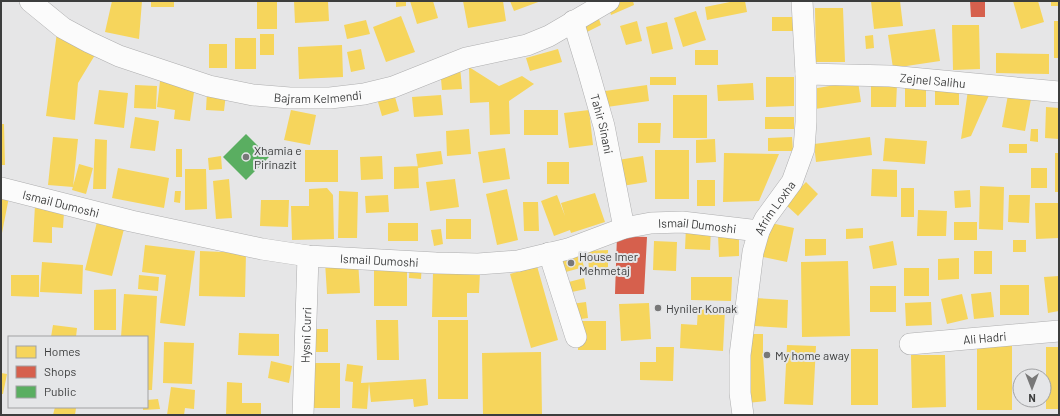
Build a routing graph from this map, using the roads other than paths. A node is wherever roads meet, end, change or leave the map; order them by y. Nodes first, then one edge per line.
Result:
1 (30, 1) edge
2 (609, 1) edge
3 (802, 1) edge
4 (573, 22) junction
5 (806, 74) junction
6 (1059, 92) edge
7 (1, 188) edge
8 (624, 228) junction
9 (759, 231) junction
10 (549, 253) junction
11 (308, 256) junction
12 (1059, 331) edge
13 (576, 337) dead end
14 (910, 344) dead end
15 (303, 415) edge
16 (743, 415) edge

1 - 4 street, Bajram Kelmendi
2 - 4 street, Bajram Kelmendi
3 - 5 street, Afrim Loxha
4 - 8 street, Tahir Sinani
5 - 6 street, Zejnel Salihu
5 - 9 street, Afrim Loxha
7 - 11 street, Ismail Dumoshi
8 - 9 street, Ismail Dumoshi
8 - 10 street, Ismail Dumoshi
9 - 16 street, Afrim Loxha
10 - 11 street, Ismail Dumoshi
10 - 13 street
11 - 15 street, Hysni Curri
12 - 14 street, Ali Hadri

